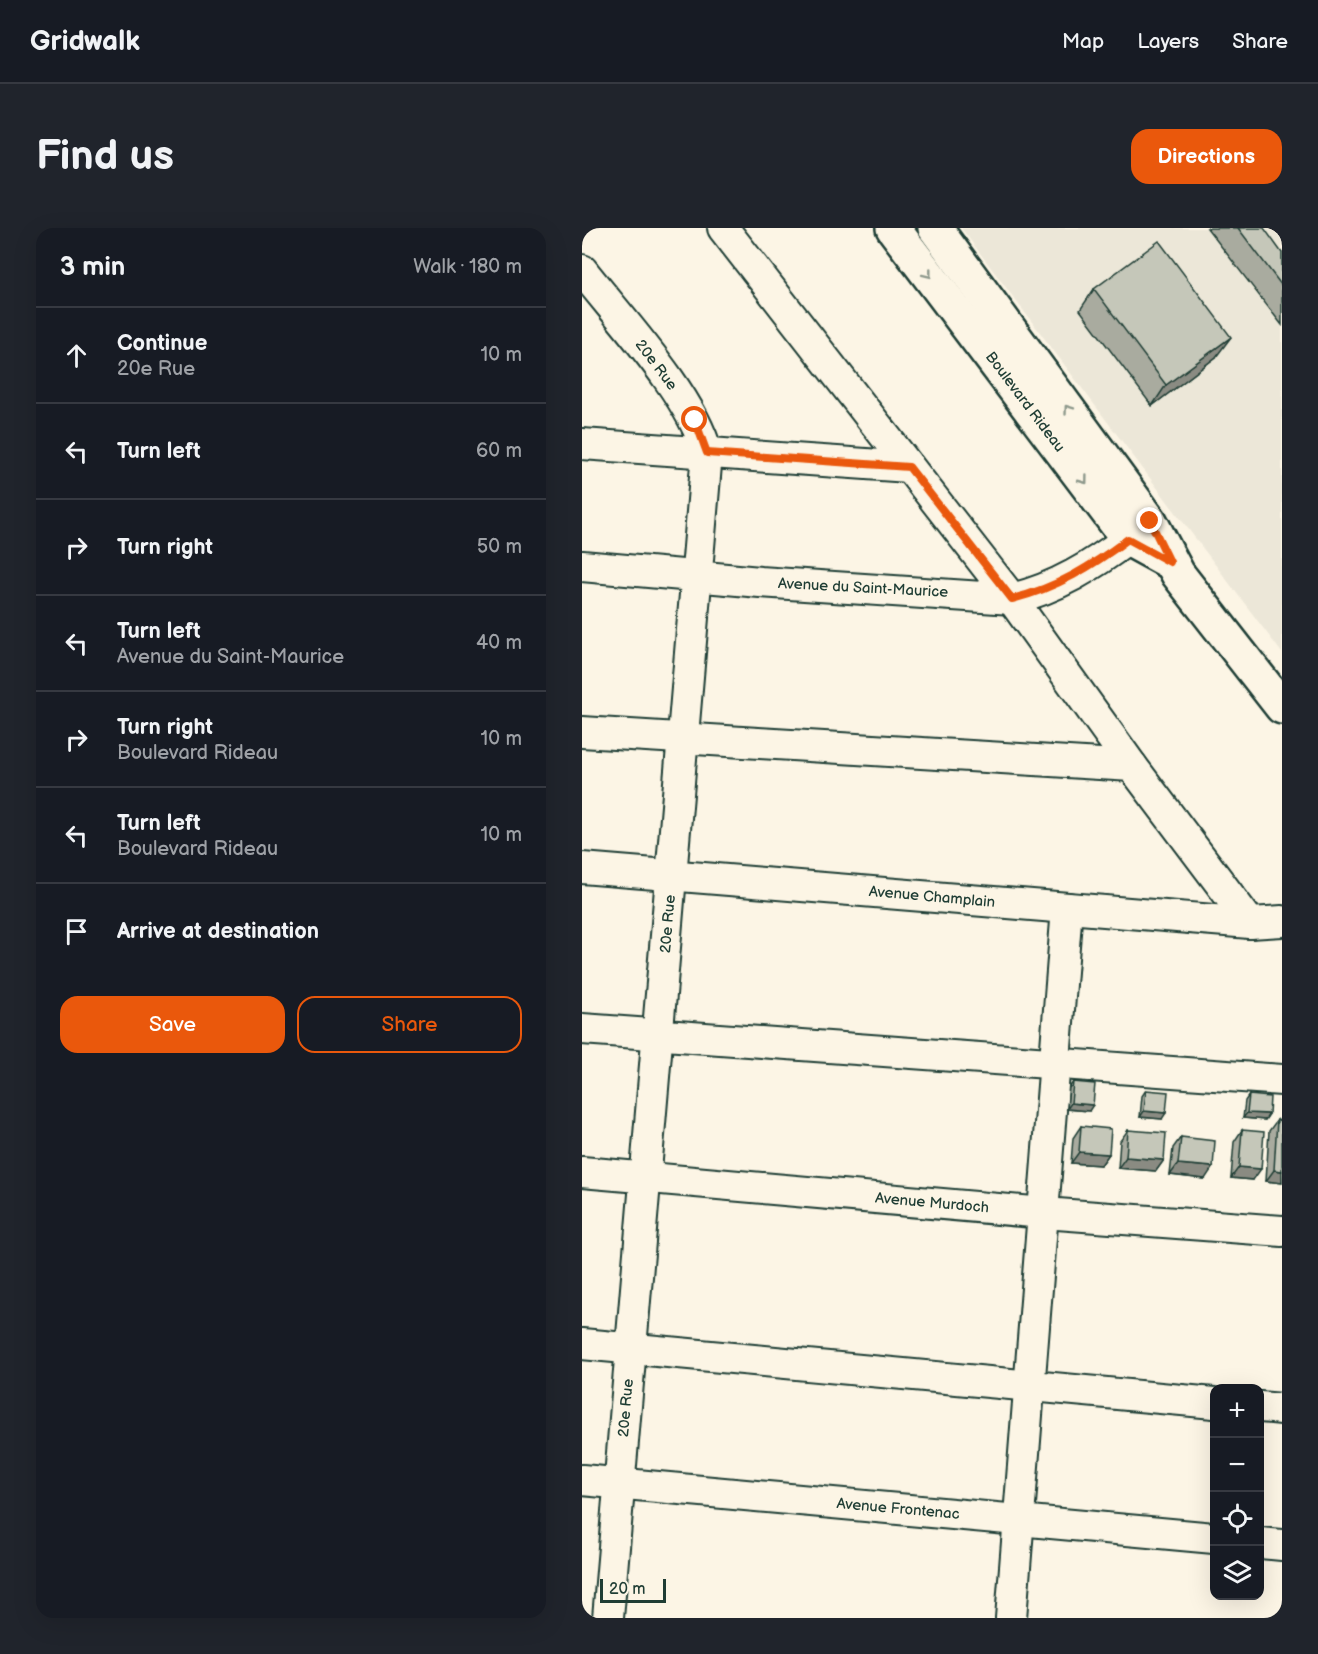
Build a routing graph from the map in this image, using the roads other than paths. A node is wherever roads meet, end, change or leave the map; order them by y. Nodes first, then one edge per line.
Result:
1 (723, 228) edge
2 (893, 228) edge
3 (935, 228) edge
4 (582, 270) edge
5 (582, 444) edge
6 (707, 453) junction
7 (909, 467) junction
8 (1128, 539) junction
9 (582, 566) edge
10 (1174, 568) junction
11 (698, 576) junction
12 (1012, 599) junction
13 (1282, 707) edge
14 (582, 732) edge
15 (683, 740) junction
16 (1132, 766) junction
17 (582, 868) edge
18 (672, 874) junction
19 (1067, 909) junction
20 (1282, 921) edge
21 (1250, 923) junction
22 (582, 1029) edge
23 (658, 1034) junction
24 (1057, 1065) junction
25 (1282, 1080) edge
26 (582, 1172) edge
27 (646, 1177) junction
28 (1044, 1213) junction
29 (1282, 1231) edge
30 (582, 1344) edge
31 (631, 1348) junction
32 (1030, 1386) junction
33 (1210, 1403) edge
34 (1264, 1407) edge
35 (1282, 1409) edge
36 (582, 1480) edge
37 (620, 1483) junction
38 (1019, 1520) junction
39 (1210, 1538) edge
40 (1264, 1543) edge
41 (1282, 1545) edge
42 (608, 1618) edge
43 (1011, 1618) edge

1 - 7 street
2 -> 8 main road, Boulevard Rideau
10 -> 3 main road, Boulevard Rideau
4 - 6 street, 20e Rue
5 - 6 street
6 - 7 street
6 - 11 street, 20e Rue
7 - 12 street
8 - 10 main road, Boulevard Rideau
8 - 12 street, Avenue du Saint-Maurice
9 - 11 street, Avenue du Saint-Maurice
10 - 13 main road, Boulevard Rideau
11 - 12 street, Avenue du Saint-Maurice
11 - 15 street, 20e Rue
12 - 16 street
14 - 15 street
15 - 16 street
15 - 18 street, 20e Rue
16 - 21 street
17 - 18 street, Avenue Champlain
18 - 19 street, Avenue Champlain
18 - 23 street, 20e Rue
19 - 21 street, Avenue Champlain
19 - 24 street
20 - 21 street, Avenue Champlain
22 - 23 street
23 - 24 street
23 - 27 street, 20e Rue
24 - 25 street
24 - 28 street
26 - 27 street, Avenue Murdoch
27 - 28 street, Avenue Murdoch
27 - 31 street, 20e Rue
28 - 29 street, Avenue Murdoch
28 - 32 street
30 - 31 street
31 - 32 street
31 - 37 street, 20e Rue
32 - 33 street
32 - 38 street
34 - 35 street
36 - 37 street, Avenue Frontenac
37 - 38 street, Avenue Frontenac
37 - 42 street, 20e Rue
38 - 39 street, Avenue Frontenac
38 - 43 street
40 - 41 street

